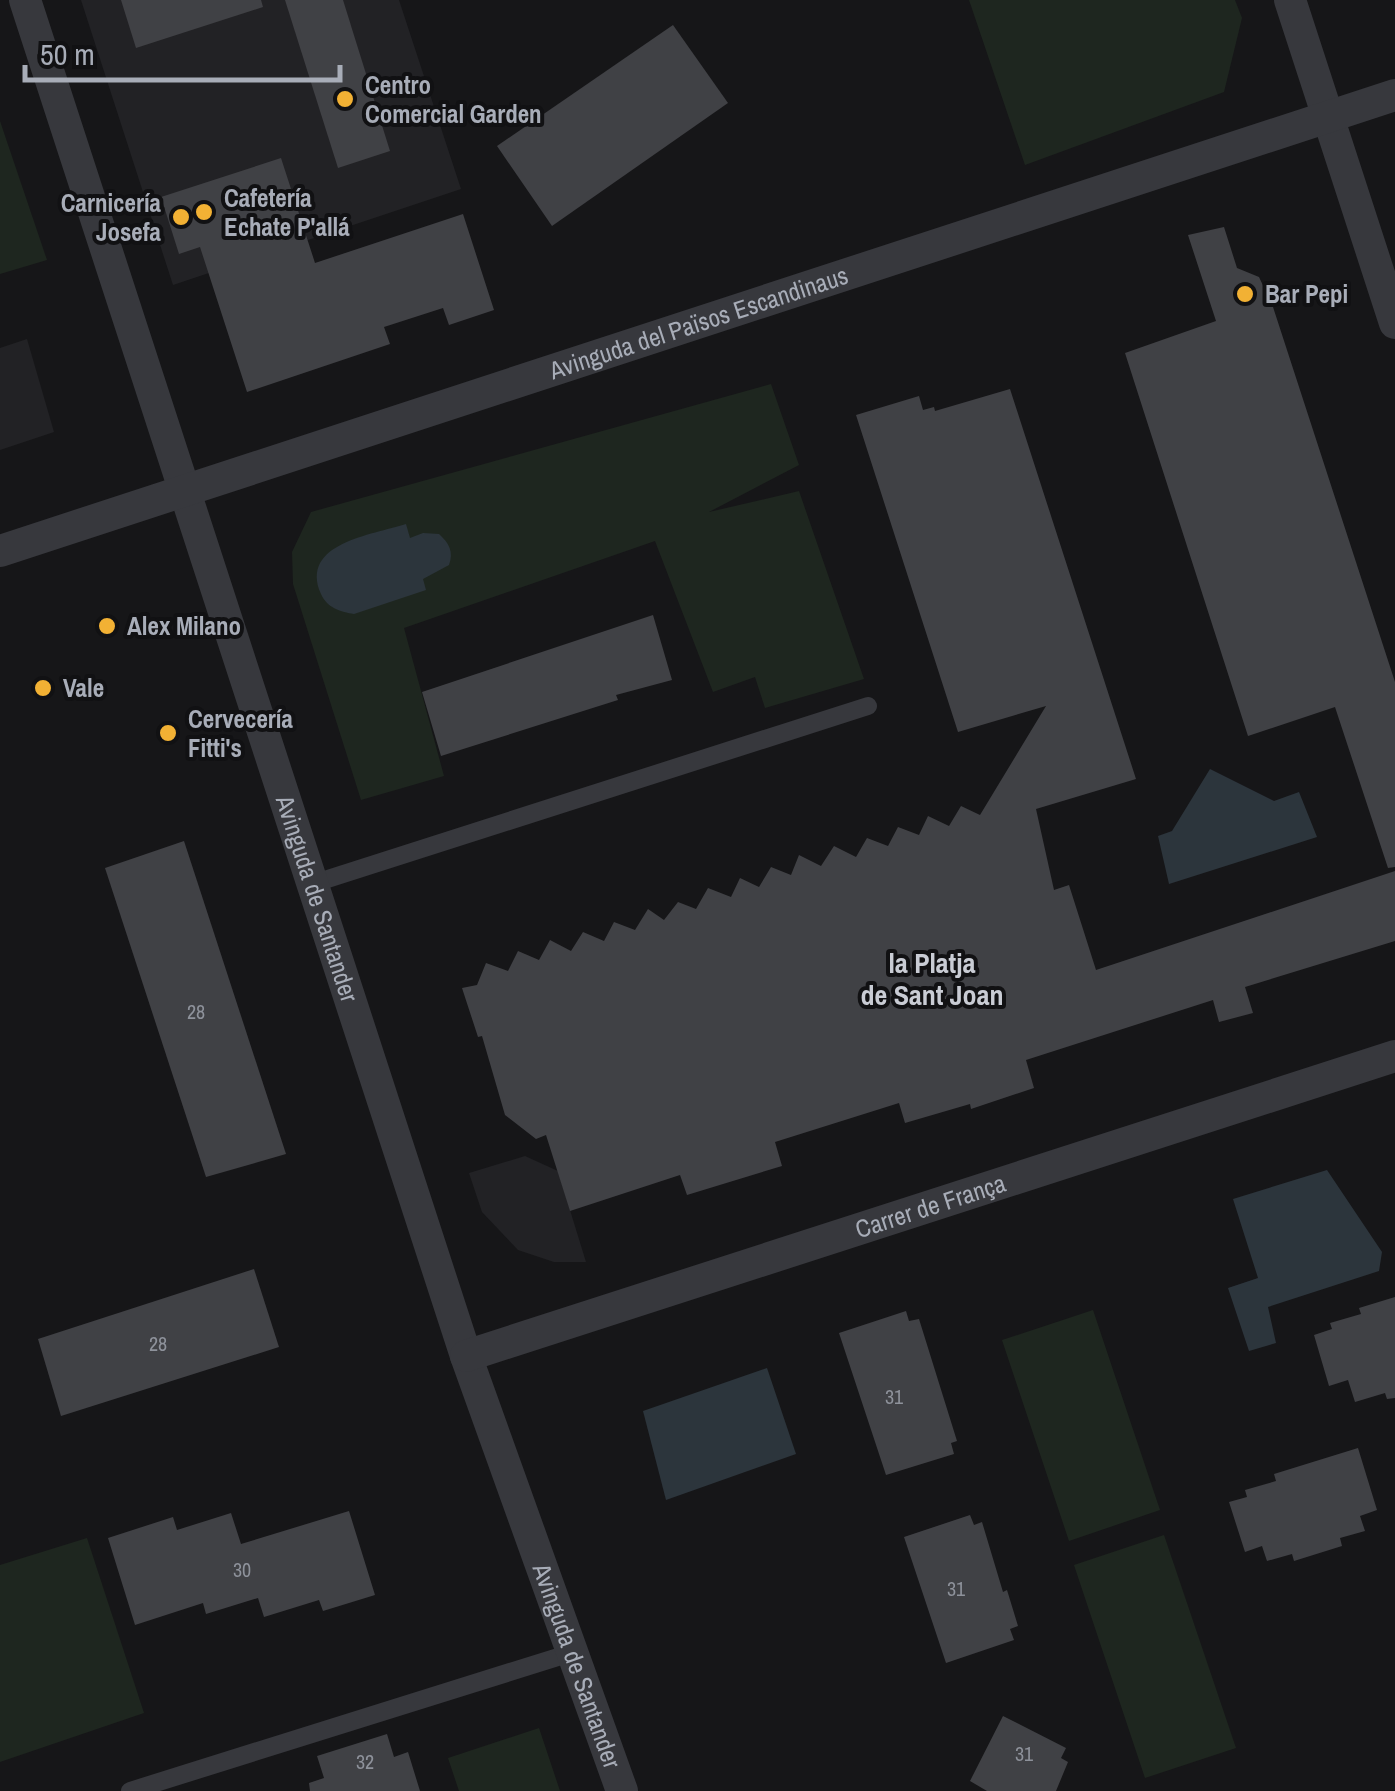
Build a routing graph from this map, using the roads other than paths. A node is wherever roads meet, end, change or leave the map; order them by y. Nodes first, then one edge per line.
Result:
1 (25, 0) edge
2 (1290, 0) edge
3 (1395, 95) edge
4 (1328, 117) junction
5 (1395, 323) edge
6 (184, 490) junction
7 (0, 552) edge
8 (868, 706) dead end
9 (312, 884) junction
10 (1395, 1056) edge
11 (466, 1356) junction
12 (574, 1652) junction
13 (130, 1791) edge
14 (622, 1791) edge

1 - 6 street, Avinguda de Santander
2 - 4 street
3 - 4 street, Avinguda del Països Escandinaus
4 - 5 street
4 - 6 street, Avinguda del Països Escandinaus
6 - 7 street, Avinguda del Països Escandinaus
6 - 9 street, Avinguda de Santander
8 - 9 lane
9 - 11 street, Avinguda de Santander
10 - 11 street, Carrer de França
11 - 12 street, Avinguda de Santander
12 - 13 lane
12 - 14 street, Avinguda de Santander

